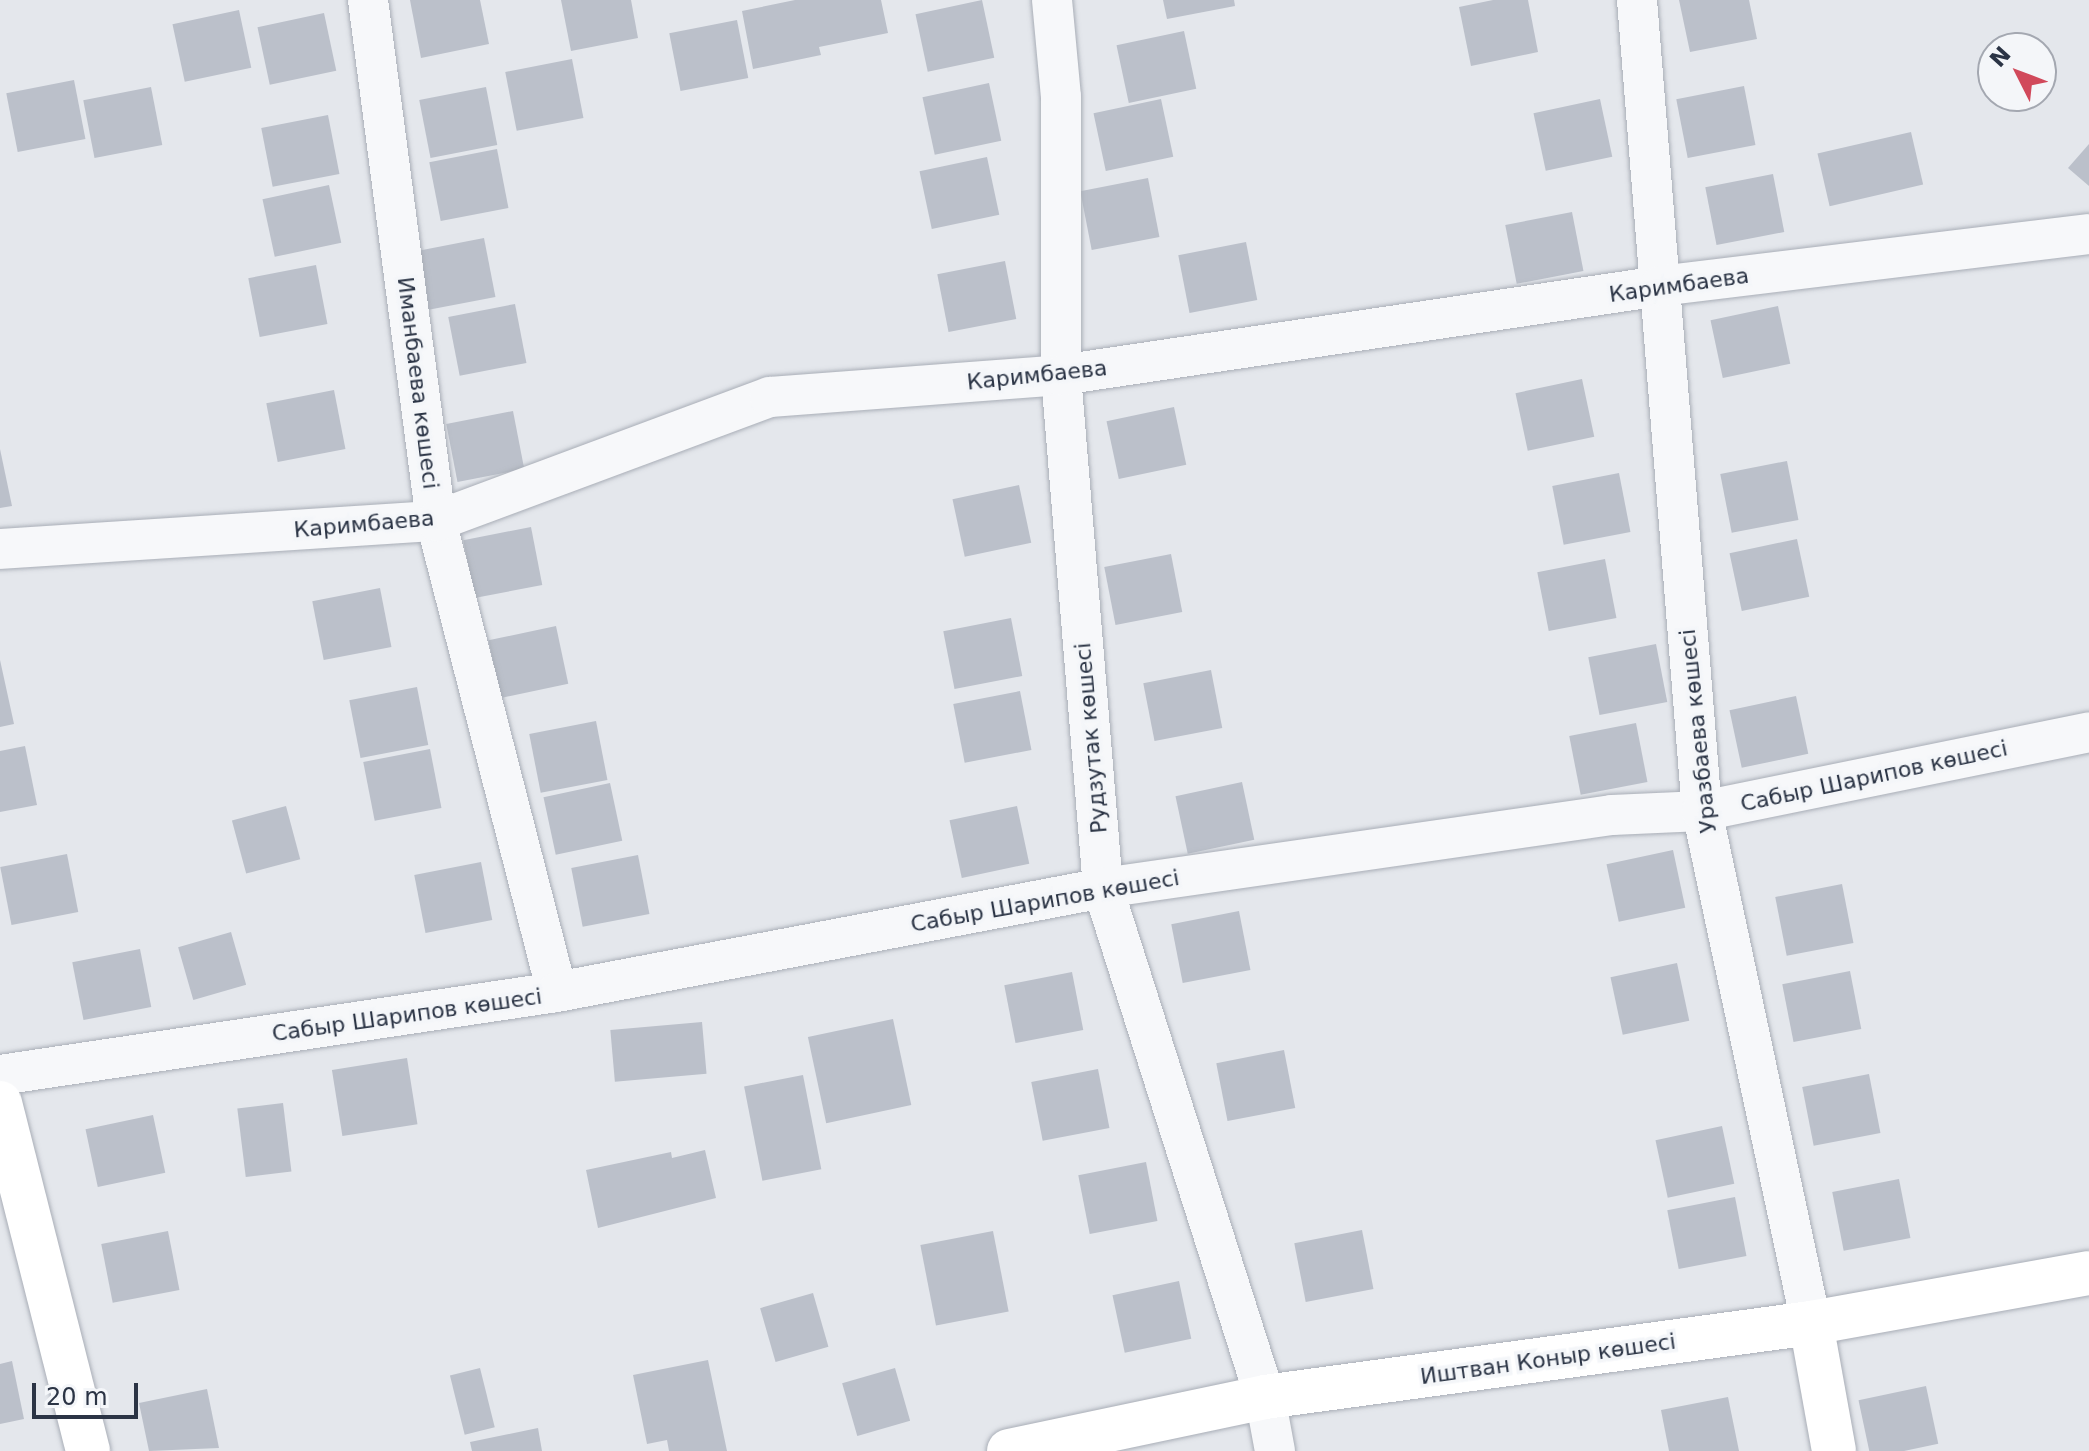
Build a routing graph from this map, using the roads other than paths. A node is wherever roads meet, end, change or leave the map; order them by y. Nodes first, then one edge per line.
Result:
1 (368, 0) edge
2 (1052, 0) edge
3 (1637, 0) edge
4 (2089, 234) edge
5 (1660, 286) junction
6 (1061, 375) junction
7 (436, 521) junction
8 (0, 549) edge
9 (2089, 732) edge
10 (1702, 811) junction
11 (1103, 888) junction
12 (557, 992) junction
13 (0, 1075) edge
14 (0, 1103) edge
15 (2089, 1273) edge
16 (1811, 1323) junction
17 (1265, 1397) junction
18 (88, 1451) edge
19 (1009, 1451) edge
20 (1275, 1451) edge
21 (1834, 1451) edge

1 - 7 street, Иманбаева көшесі
2 - 6 street, Рудзутак көшесі
3 - 5 street, Уразбаева көшесі
4 - 5 street, Каримбаева
5 - 6 street, Каримбаева
5 - 10 street, Уразбаева көшесі
6 - 7 street, Каримбаева
6 - 11 street, Рудзутак көшесі
7 - 8 street, Каримбаева
7 - 12 street, Иманбаева көшесі
9 - 10 street, Сабыр Шарипов көшесі
10 - 11 street, Сабыр Шарипов көшесі
10 - 16 street, Уразбаева көшесі
11 - 12 street, Сабыр Шарипов көшесі
11 - 17 street, Рудзутак көшесі
12 - 13 street, Сабыр Шарипов көшесі
14 - 18 street
15 - 16 street, Иштван Коныр көшесі
16 - 17 street, Иштван Коныр көшесі
16 - 21 street, Уразбаева көшесі
17 - 19 street, Иштван Коныр көшесі
17 - 20 street, Рудзутак көшесі

